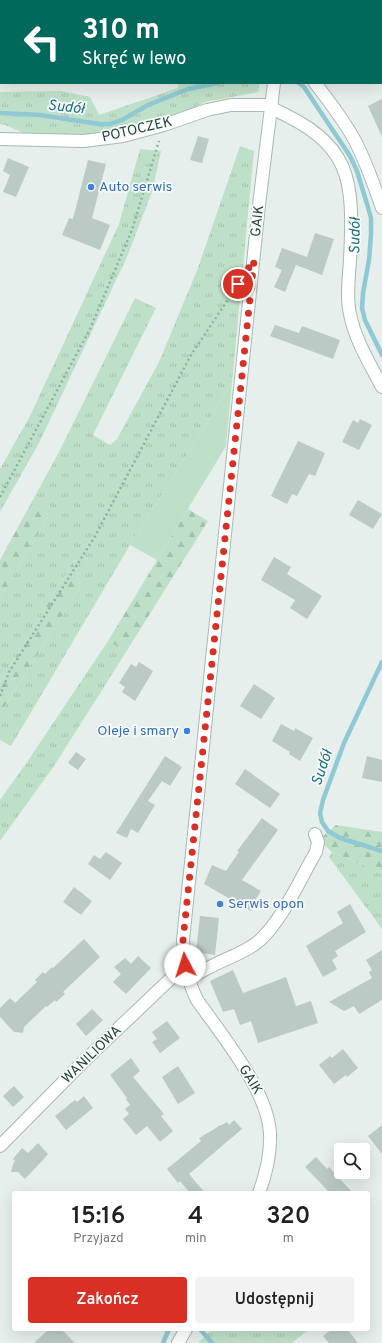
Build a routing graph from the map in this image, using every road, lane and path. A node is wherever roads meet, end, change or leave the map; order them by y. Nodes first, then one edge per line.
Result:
1 (274, 84) edge
2 (316, 84) edge
3 (271, 106) junction
4 (164, 125) junction
5 (0, 139) edge
6 (382, 208) edge
7 (237, 285) dead end
8 (382, 387) edge
9 (0, 497) edge
10 (0, 696) edge
11 (315, 834) dead end
12 (185, 965) junction
13 (189, 978) junction
14 (0, 1146) edge
15 (260, 1191) edge
16 (185, 1331) edge
17 (178, 1343) edge

1 - 3 street, GAIK
2 - 6 street
3 - 4 street, POTOCZEK
3 - 8 street
3 - 12 street, GAIK
4 - 5 street, POTOCZEK
4 - 9 path
7 - 10 path
11 - 13 street
12 - 13 street, GAIK
12 - 14 street, WANILIOWA
13 - 15 street, GAIK
16 - 17 street

